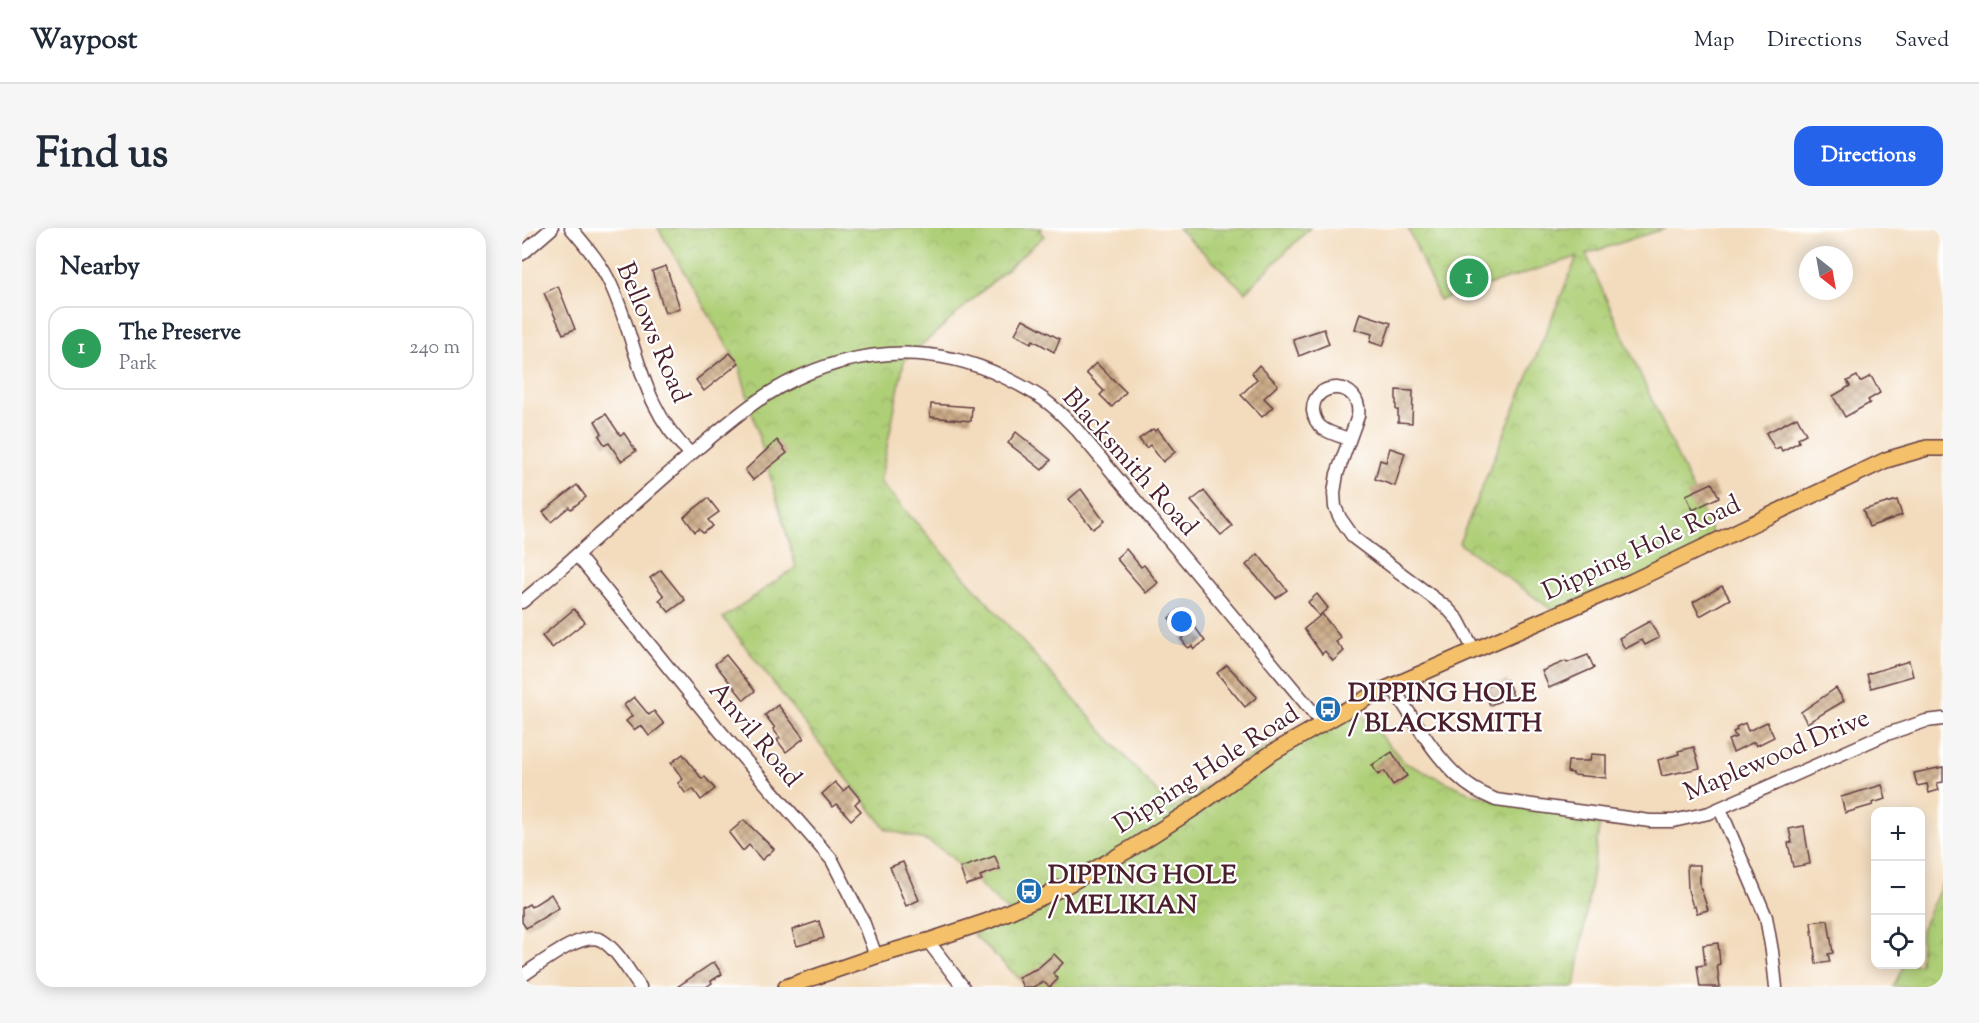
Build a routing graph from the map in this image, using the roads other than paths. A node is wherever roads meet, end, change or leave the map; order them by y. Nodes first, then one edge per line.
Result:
1 (552, 228) edge
2 (571, 228) edge
3 (522, 254) edge
4 (1349, 439) dead end
5 (1943, 448) edge
6 (692, 454) junction
7 (577, 555) junction
8 (522, 602) edge
9 (1474, 650) junction
10 (1392, 687) junction
11 (1943, 719) edge
12 (1322, 723) junction
13 (1720, 809) junction
14 (928, 941) junction
15 (876, 956) junction
16 (522, 976) edge
17 (640, 987) edge
18 (786, 987) edge
19 (963, 987) edge
20 (1776, 987) edge

1 - 3 street
2 - 6 street, Bellows Road
4 - 9 street
5 - 9 main road, Dipping Hole Road
6 - 7 street, Blacksmith Road
6 - 12 street, Blacksmith Road
7 - 8 street, Blacksmith Road
7 - 15 street, Anvil Road
9 - 10 main road, Dipping Hole Road
10 - 12 main road, Dipping Hole Road
10 - 13 street, Maplewood Drive
11 - 13 street, Maplewood Drive
12 - 14 main road, Dipping Hole Road
13 - 20 street
14 - 15 main road, Dipping Hole Road
14 - 19 street
15 - 18 main road, Dipping Hole Road
16 - 17 street

